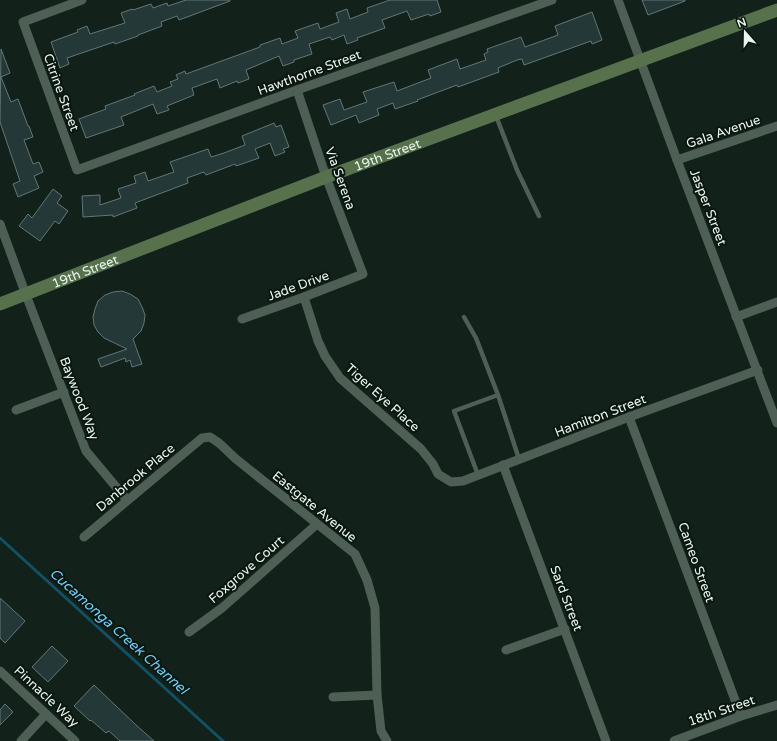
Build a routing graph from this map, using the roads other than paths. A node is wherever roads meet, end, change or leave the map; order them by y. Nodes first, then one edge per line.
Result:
1 (82, 0) edge
2 (552, 0) edge
3 (618, 0) edge
4 (777, 10) edge
5 (640, 62) junction
6 (297, 90) junction
7 (496, 115) junction
8 (777, 126) edge
9 (677, 160) junction
10 (77, 170) joint
11 (326, 177) junction
12 (539, 216) dead end
13 (0, 224) edge
14 (363, 274) joint
15 (26, 295) junction
16 (304, 297) junction
17 (777, 302) edge
18 (0, 304) edge
19 (464, 317) dead end
20 (736, 317) junction
21 (242, 319) dead end
22 (758, 370) junction
23 (64, 392) junction
24 (498, 395) junction
25 (16, 410) dead end
26 (629, 417) junction
27 (777, 423) edge
28 (202, 438) joint
29 (519, 459) junction
30 (503, 466) junction
31 (478, 475) junction
32 (451, 482) joint
33 (126, 500) junction
34 (317, 524) junction
35 (84, 537) dead end
36 (565, 629) junction
37 (189, 632) dead end
38 (506, 650) dead end
39 (0, 671) edge
40 (377, 695) junction
41 (333, 697) dead end
42 (777, 705) edge
43 (46, 714) junction
44 (741, 716) junction
45 (21, 741) edge
46 (76, 741) edge
47 (386, 741) edge
48 (606, 741) edge
49 (674, 741) edge

1 - 10 street, Citrine Street
2 - 6 street, Hawthorne Street
3 - 5 street, Jasper Street
4 - 5 main road, 19th Street
5 - 7 main road, 19th Street
5 - 9 street, Jasper Street
6 - 10 street, Hawthorne Street
6 - 11 street, Via Serena
7 - 11 main road, 19th Street
7 - 12 lane
8 - 9 street, Gala Avenue
9 - 20 street, Jasper Street
11 - 14 street, Via Serena
11 - 15 main road, 19th Street
13 - 15 street, Baywood Way
14 - 16 street, Jade Drive
15 - 18 main road, 19th Street
15 - 23 street, Baywood Way
16 - 21 street, Jade Drive
16 - 32 street, Tiger Eye Place
17 - 20 street
19 - 24 lane
20 - 22 street, Jasper Street
22 - 26 street, Hamilton Street
22 - 27 street, Jasper Street
23 - 25 street
23 - 33 street, Baywood Way
24 - 29 lane
24 - 31 lane
26 - 29 street, Hamilton Street
26 - 44 street, Cameo Street
28 - 33 street, Danbrook Place
28 - 34 street, Eastgate Avenue
29 - 30 street, Hamilton Street
30 - 31 street, Hamilton Street
30 - 36 street, Sard Street
31 - 32 street, Hamilton Street
33 - 35 street, Danbrook Place
34 - 37 street, Foxgrove Court
34 - 40 street, Eastgate Avenue
36 - 38 street
36 - 48 street, Sard Street
39 - 43 street, Pinnacle Way
40 - 41 street
40 - 47 street, Eastgate Avenue
42 - 44 street, 18th Street
43 - 45 street
43 - 46 street, Pinnacle Way
44 - 49 street, 18th Street

